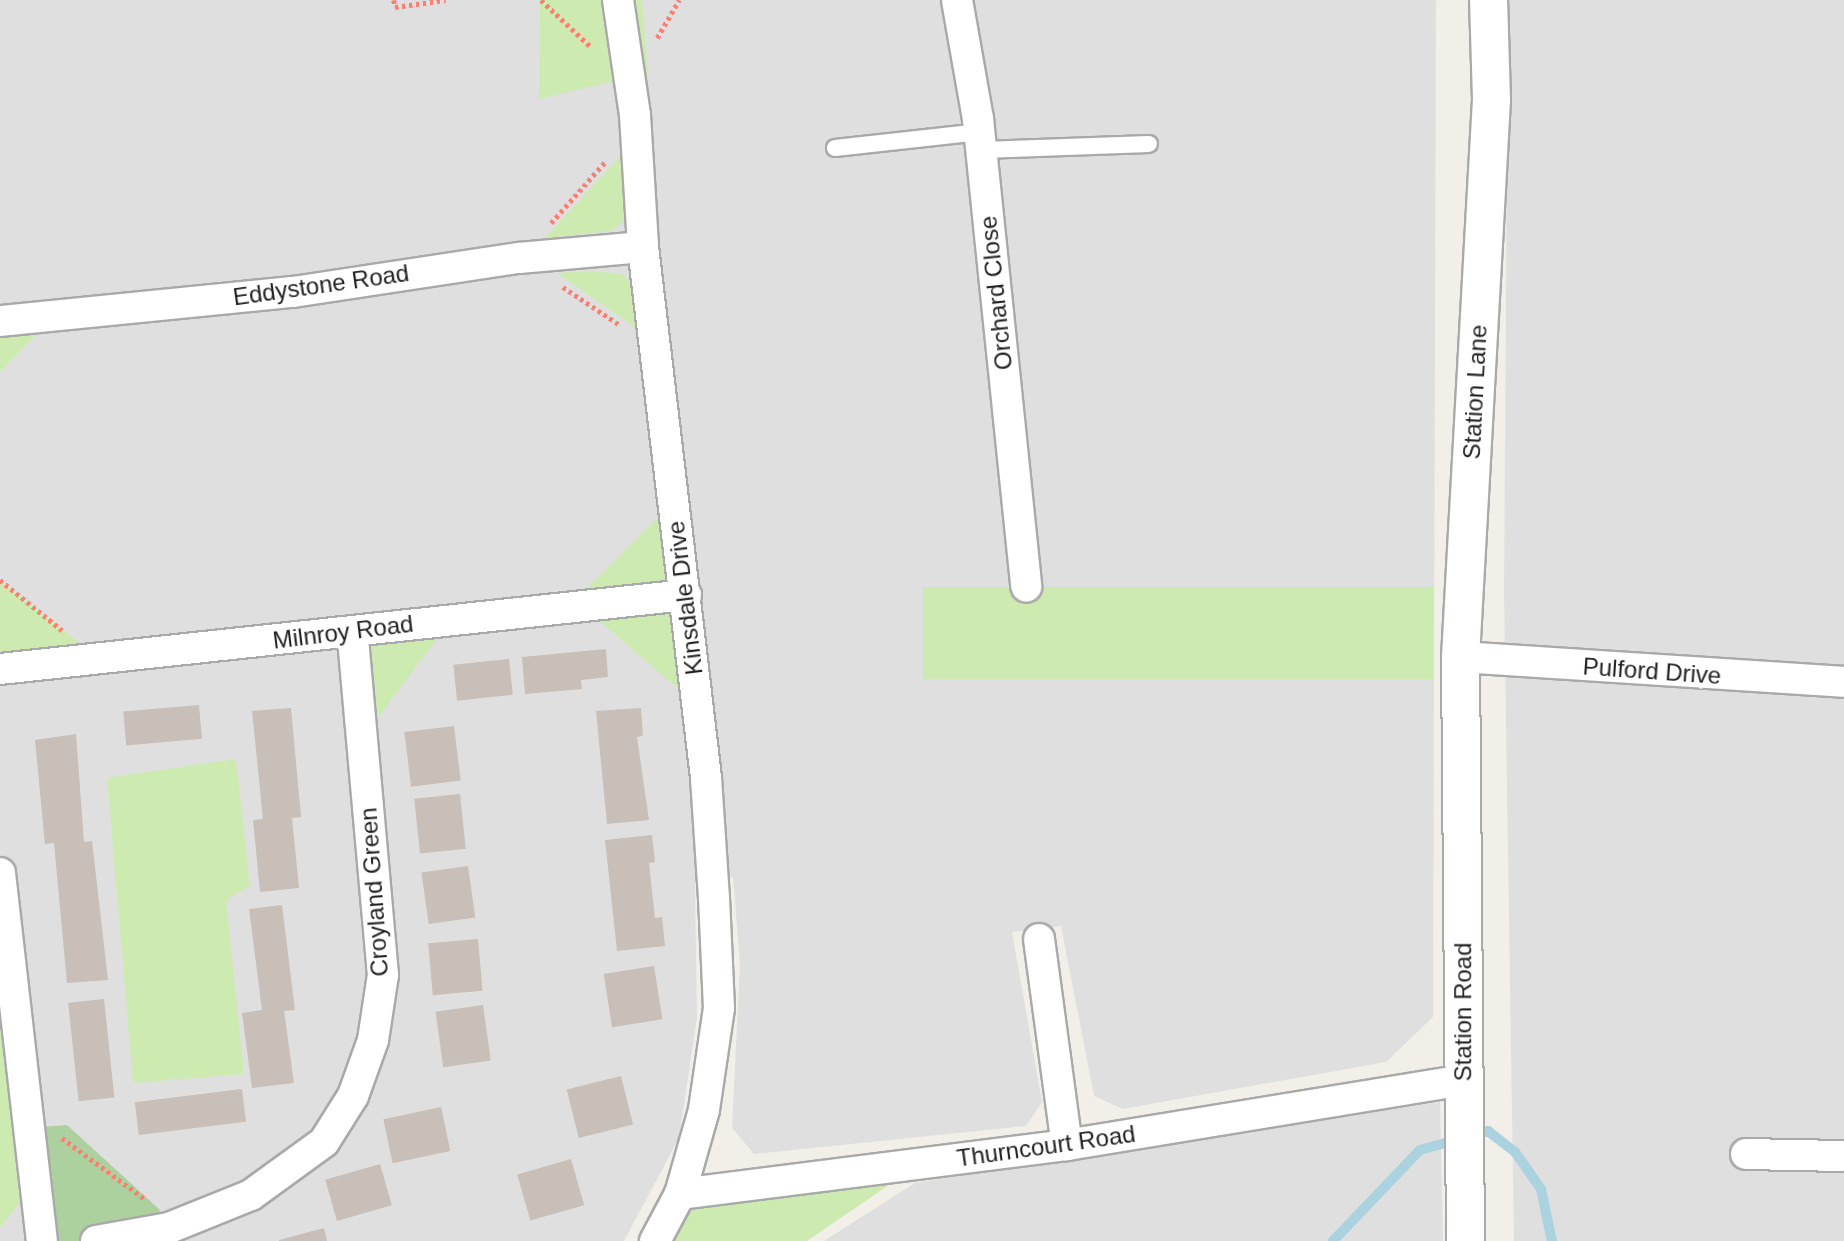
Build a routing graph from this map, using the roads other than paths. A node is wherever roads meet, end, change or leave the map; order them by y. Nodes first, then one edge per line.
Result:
1 (618, 0) edge
2 (957, 0) edge
3 (1488, 0) edge
4 (981, 141) junction
5 (1149, 144) dead end
6 (835, 148) dead end
7 (643, 247) junction
8 (0, 321) edge
9 (1026, 587) dead end
10 (685, 595) junction
11 (352, 631) junction
12 (1460, 657) junction
13 (0, 669) edge
14 (1844, 682) edge
15 (1462, 783) joint
16 (0, 873) edge
17 (1039, 939) dead end
18 (1463, 1080) junction
19 (1067, 1144) junction
20 (1746, 1154) dead end
21 (1844, 1156) edge
22 (680, 1194) junction
23 (42, 1241) edge
24 (96, 1241) edge
25 (655, 1241) edge
26 (1465, 1241) edge

1 - 7 street, Kinsdale Drive
2 - 4 street, Orchard Close
3 - 12 street, Station Lane
4 - 5 lane
4 - 6 lane
4 - 9 street, Orchard Close
7 - 8 street, Eddystone Road
7 - 10 street, Kinsdale Drive
10 - 11 street, Milnroy Road
10 - 22 street, Kinsdale Drive
11 - 13 street, Milnroy Road
11 - 24 street, Croyland Green
12 - 14 street, Pulford Drive
12 - 15 street, Station Lane
15 - 18 street, Station Road
16 - 23 street
17 - 19 street
18 - 19 street, Thurncourt Road
18 - 26 street, Station Road
19 - 22 street, Thurncourt Road
20 - 21 street
22 - 25 street

